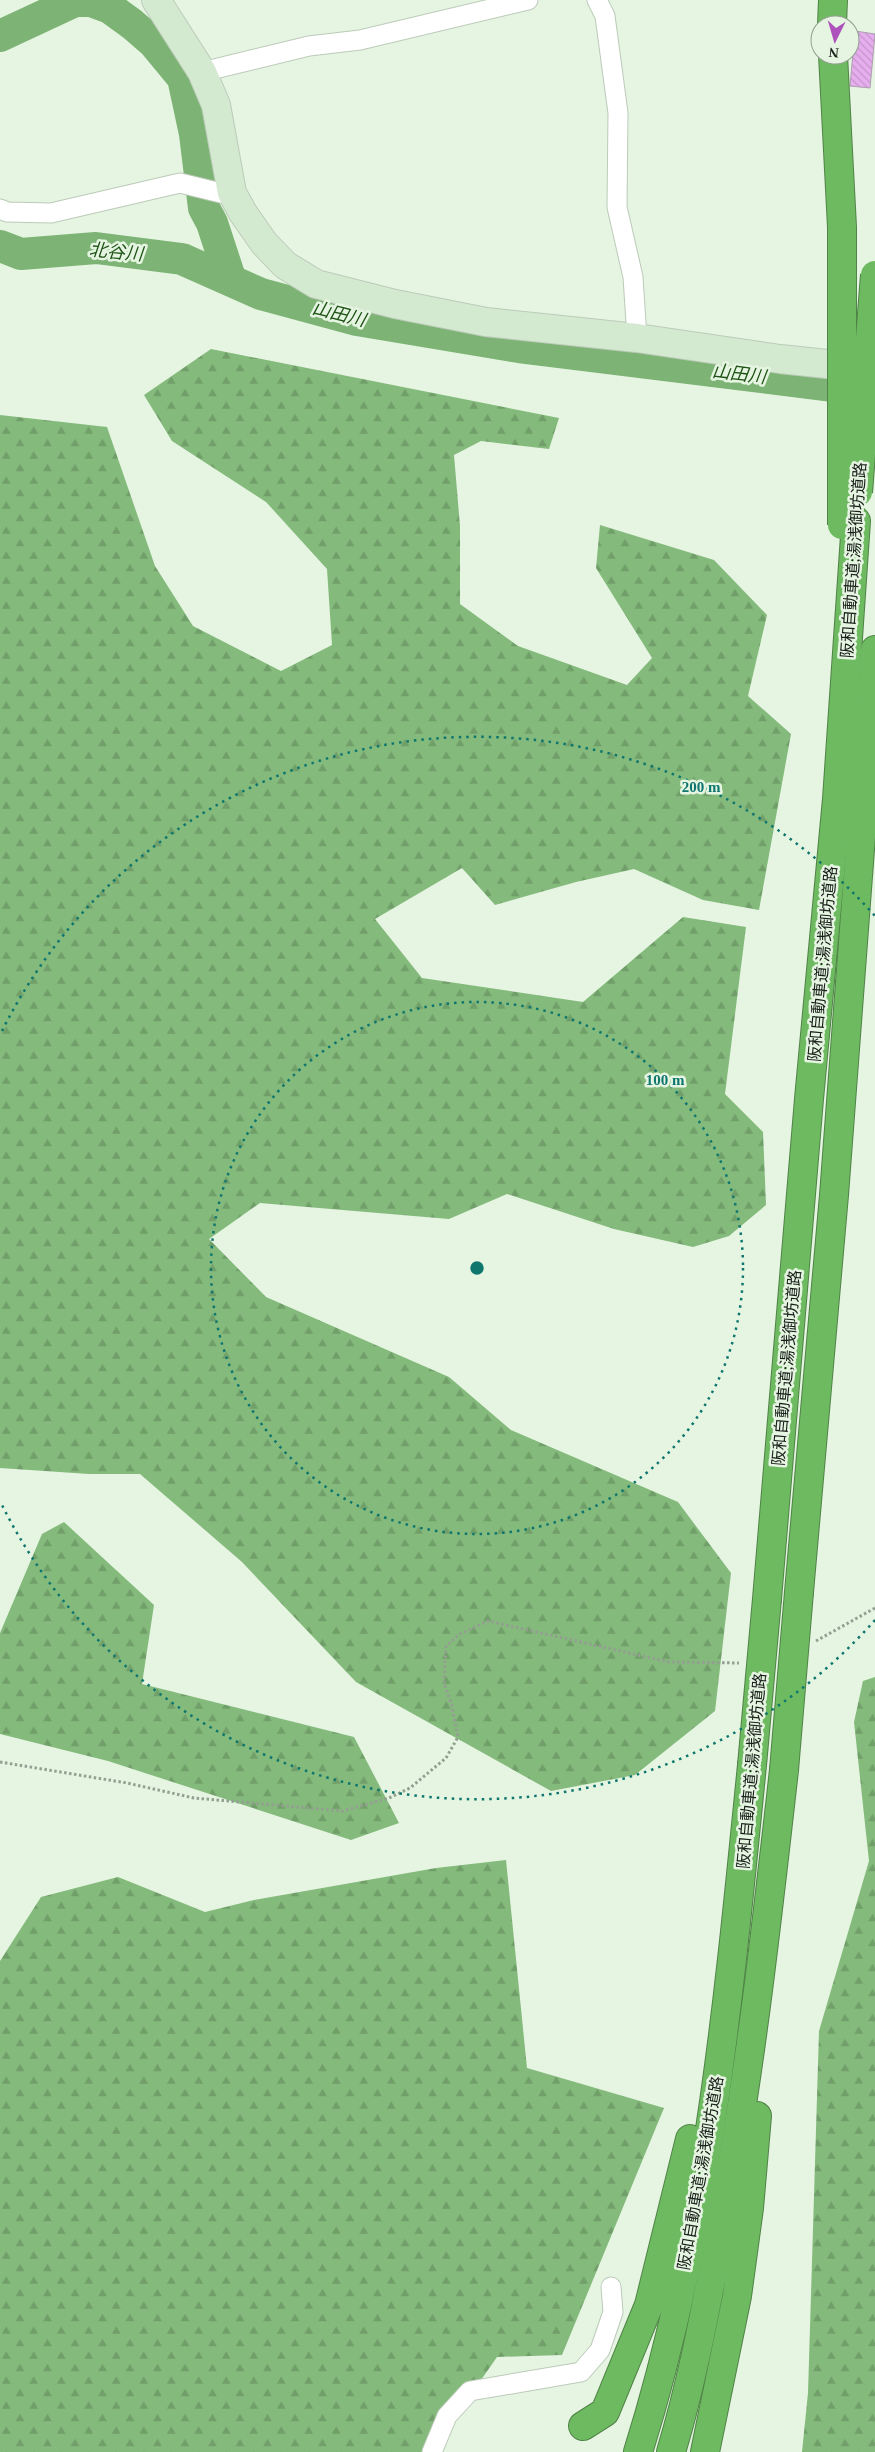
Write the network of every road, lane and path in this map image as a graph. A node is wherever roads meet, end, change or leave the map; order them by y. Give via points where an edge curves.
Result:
1 (156, 0) edge
2 (528, 0) edge
3 (597, 0) edge
4 (833, 0) edge
5 (832, 15) edge
6 (834, 65) edge
7 (202, 72) junction
8 (227, 193) junction
9 (0, 209) edge
10 (875, 275) edge
11 (637, 338) junction
12 (875, 370) edge
13 (849, 523) junction
14 (875, 650) edge
15 (875, 720) edge
16 (864, 806) junction
17 (875, 1608) edge
18 (814, 1642) dead end
19 (746, 1660) dead end
20 (0, 1762) edge
21 (740, 1884) junction
22 (767, 1924) junction
23 (611, 2287) dead end
24 (583, 2426) dead end
25 (432, 2452) edge
26 (638, 2452) edge
27 (671, 2452) edge
28 (705, 2452) edge

1 - 7 street
2 - 7 street via 360,40 309,46
3 - 11 street via 605,16 618,113 617,207 633,277
4 - 5 highway
6 - 13 highway, bridge via 842,227
7 - 8 street via 216,105
8 - 9 street via 180,183 51,212 7,212
8 - 11 street via 264,243 285,265 316,284 486,322
10 - 13 highway, 阪和自動車道;湯浅御坊道路, bridge
11 - 12 street
13 - 21 highway, 阪和自動車道;湯浅御坊道路, bridge via 837,799
14 - 16 highway, 阪和自動車道;湯浅御坊道路
15 - 16 highway
16 - 22 highway, 阪和自動車道;湯浅御坊道路, bridge via 834,1195 784,1770
17 - 18 path
19 - 20 path via 737,1664 670,1662 488,1622 460,1634 446,1646 444,1683 458,1737 446,1758 410,1788 389,1798 343,1811 194,1798 127,1783
21 - 24 highway via 678,2193 649,2305 605,2412
21 - 26 highway, 阪和自動車道;湯浅御坊道路 via 708,2138 670,2333
22 - 27 highway, 阪和自動車道;湯浅御坊道路 via 731,2178 695,2359
22 - 28 highway via 750,2208 737,2296
23 - 25 street via 613,2312 600,2350 582,2372 470,2391 447,2416

